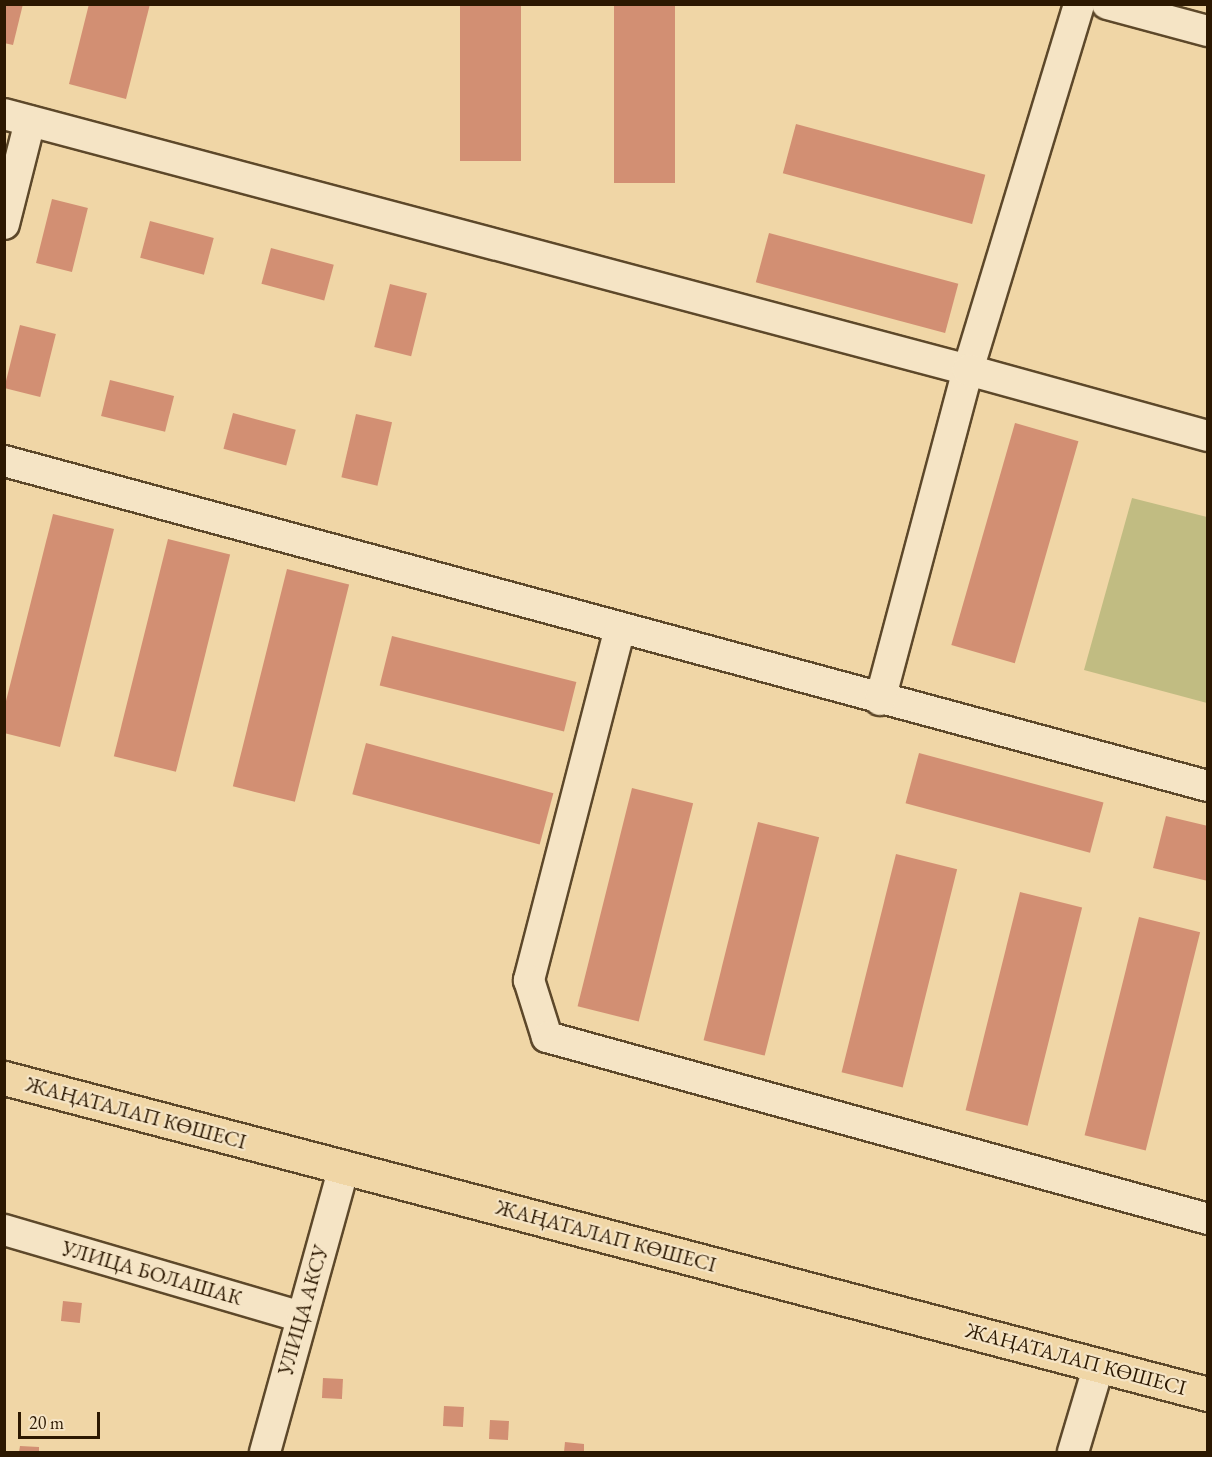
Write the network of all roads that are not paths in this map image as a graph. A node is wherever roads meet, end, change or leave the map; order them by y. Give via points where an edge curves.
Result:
1 (1079, 4) edge
2 (1107, 4) edge
3 (1208, 31) edge
4 (17, 118) edge
5 (4, 224) edge
6 (968, 370) junction
7 (1208, 436) edge
8 (4, 461) edge
9 (620, 628) junction
10 (880, 700) junction
11 (1208, 786) edge
12 (4, 1078) edge
13 (344, 1168) junction
14 (1208, 1219) edge
15 (4, 1230) edge
16 (300, 1316) junction
17 (1099, 1365) junction
18 (1208, 1394) edge
19 (265, 1452) edge
20 (1073, 1452) edge

1 - 6 street
2 - 3 street
4 - 5 street
4 - 6 street
6 - 7 street
6 - 10 street
8 - 9 street
9 - 10 street
9 - 14 street via 529,980 548,1037
10 - 11 street
12 - 13 main road, ЖАҢАТАЛАП КӨШЕСІ
13 - 16 street, УЛИЦА АКСУ
13 - 17 main road, ЖАҢАТАЛАП КӨШЕСІ
15 - 16 street, УЛИЦА БОЛАШАК
16 - 19 street, УЛИЦА АКСУ
17 - 18 main road, ЖАҢАТАЛАП КӨШЕСІ
17 - 20 street

